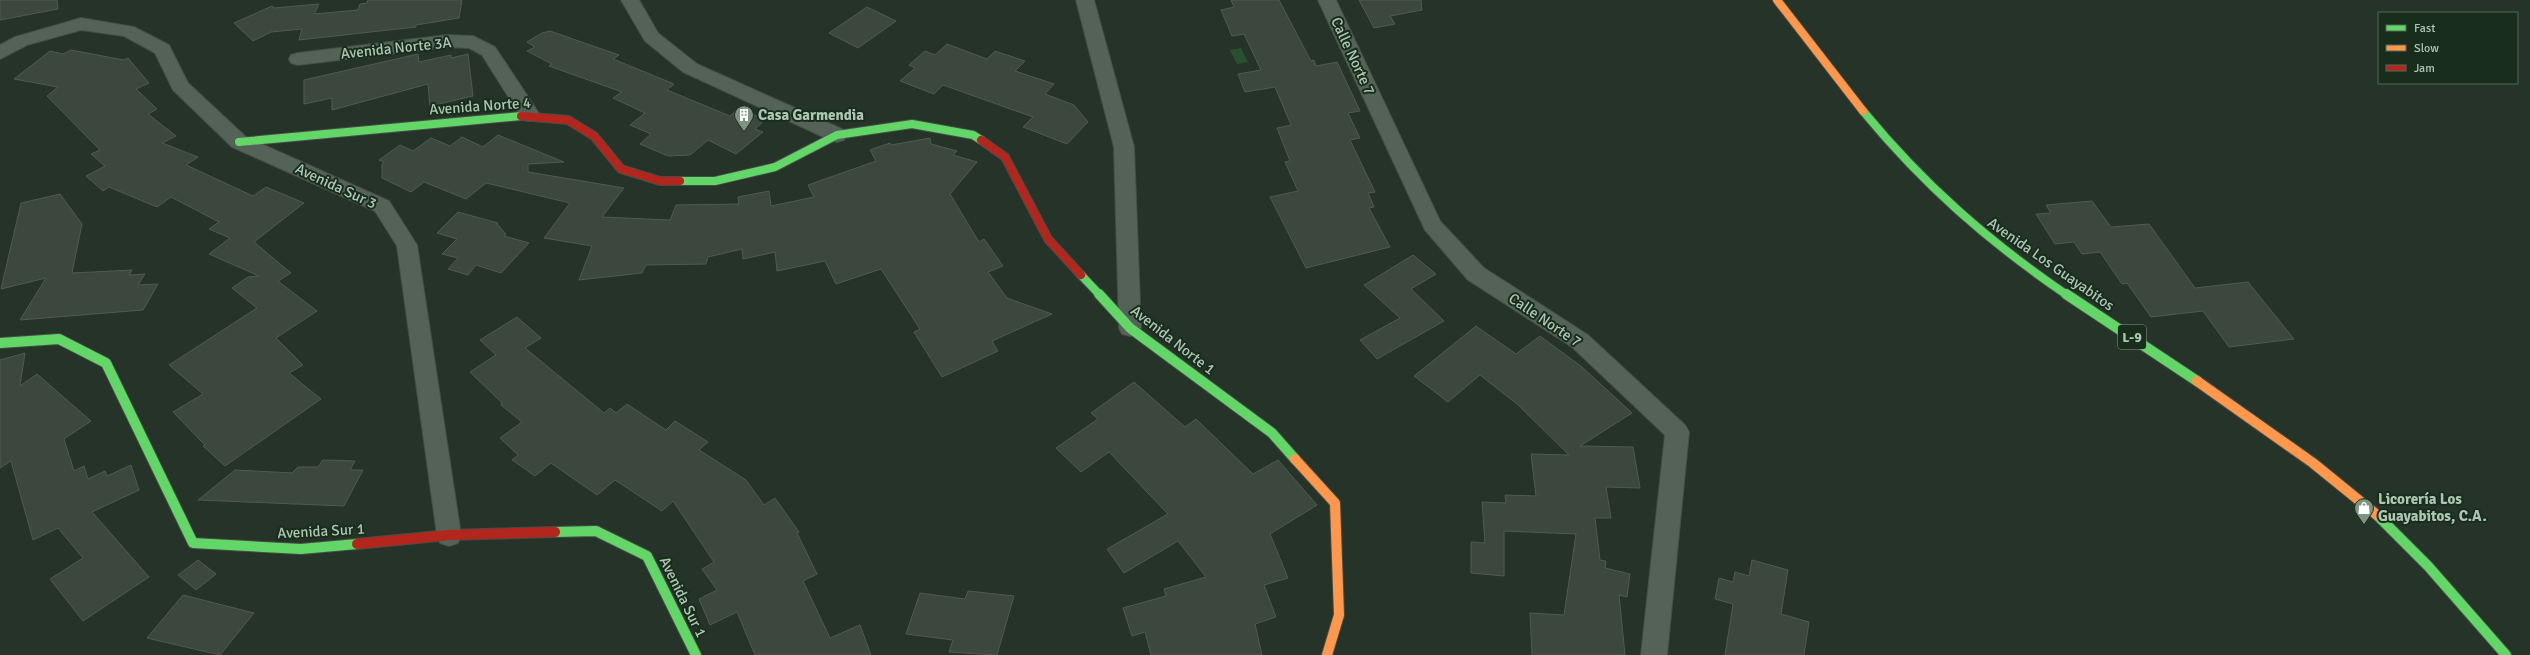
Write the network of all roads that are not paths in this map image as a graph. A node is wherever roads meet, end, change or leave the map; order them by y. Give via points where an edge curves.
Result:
1 (630, 0) edge
2 (1085, 0) edge
3 (1327, 0) edge
4 (1777, 0) edge
5 (0, 53) edge
6 (298, 59) dead end
7 (530, 115) junction
8 (837, 135) junction
9 (239, 142) junction
10 (1130, 328) junction
11 (0, 343) edge
12 (449, 535) junction
13 (696, 655) edge
14 (1327, 655) edge
15 (1654, 655) edge
16 (2506, 655) edge

1 - 8 street via 651,37 690,68
2 - 10 street via 1124,147
3 - 15 street, Calle Norte 7 via 1432,225 1476,274 1580,341 1677,432
4 - 16 street, Avenida Los Guayabitos / L-9 via 1898,152 1942,199 1982,233 2024,263 2343,485 2410,548
5 - 9 street, Avenida Sur 3 via 21,41 81,24 128,31 163,49 180,86
6 - 7 street, Avenida Norte 3A via 447,40 473,42 489,51
7 - 8 street, Avenida Norte 4 via 568,120 594,136 621,169 660,181 715,181 775,167
7 - 9 street, Avenida Norte 4
8 - 10 street, Avenida Norte 1 via 912,124 973,135 1005,157 1048,239
9 - 12 street, Avenida Sur 3 via 382,206 407,245
10 - 14 street, Avenida Norte 1 via 1272,434 1335,503 1339,615
11 - 12 street, Avenida Sur 1 via 59,339 106,363 193,543 301,549
12 - 13 street, Avenida Sur 1 via 596,531 603,534 647,556

